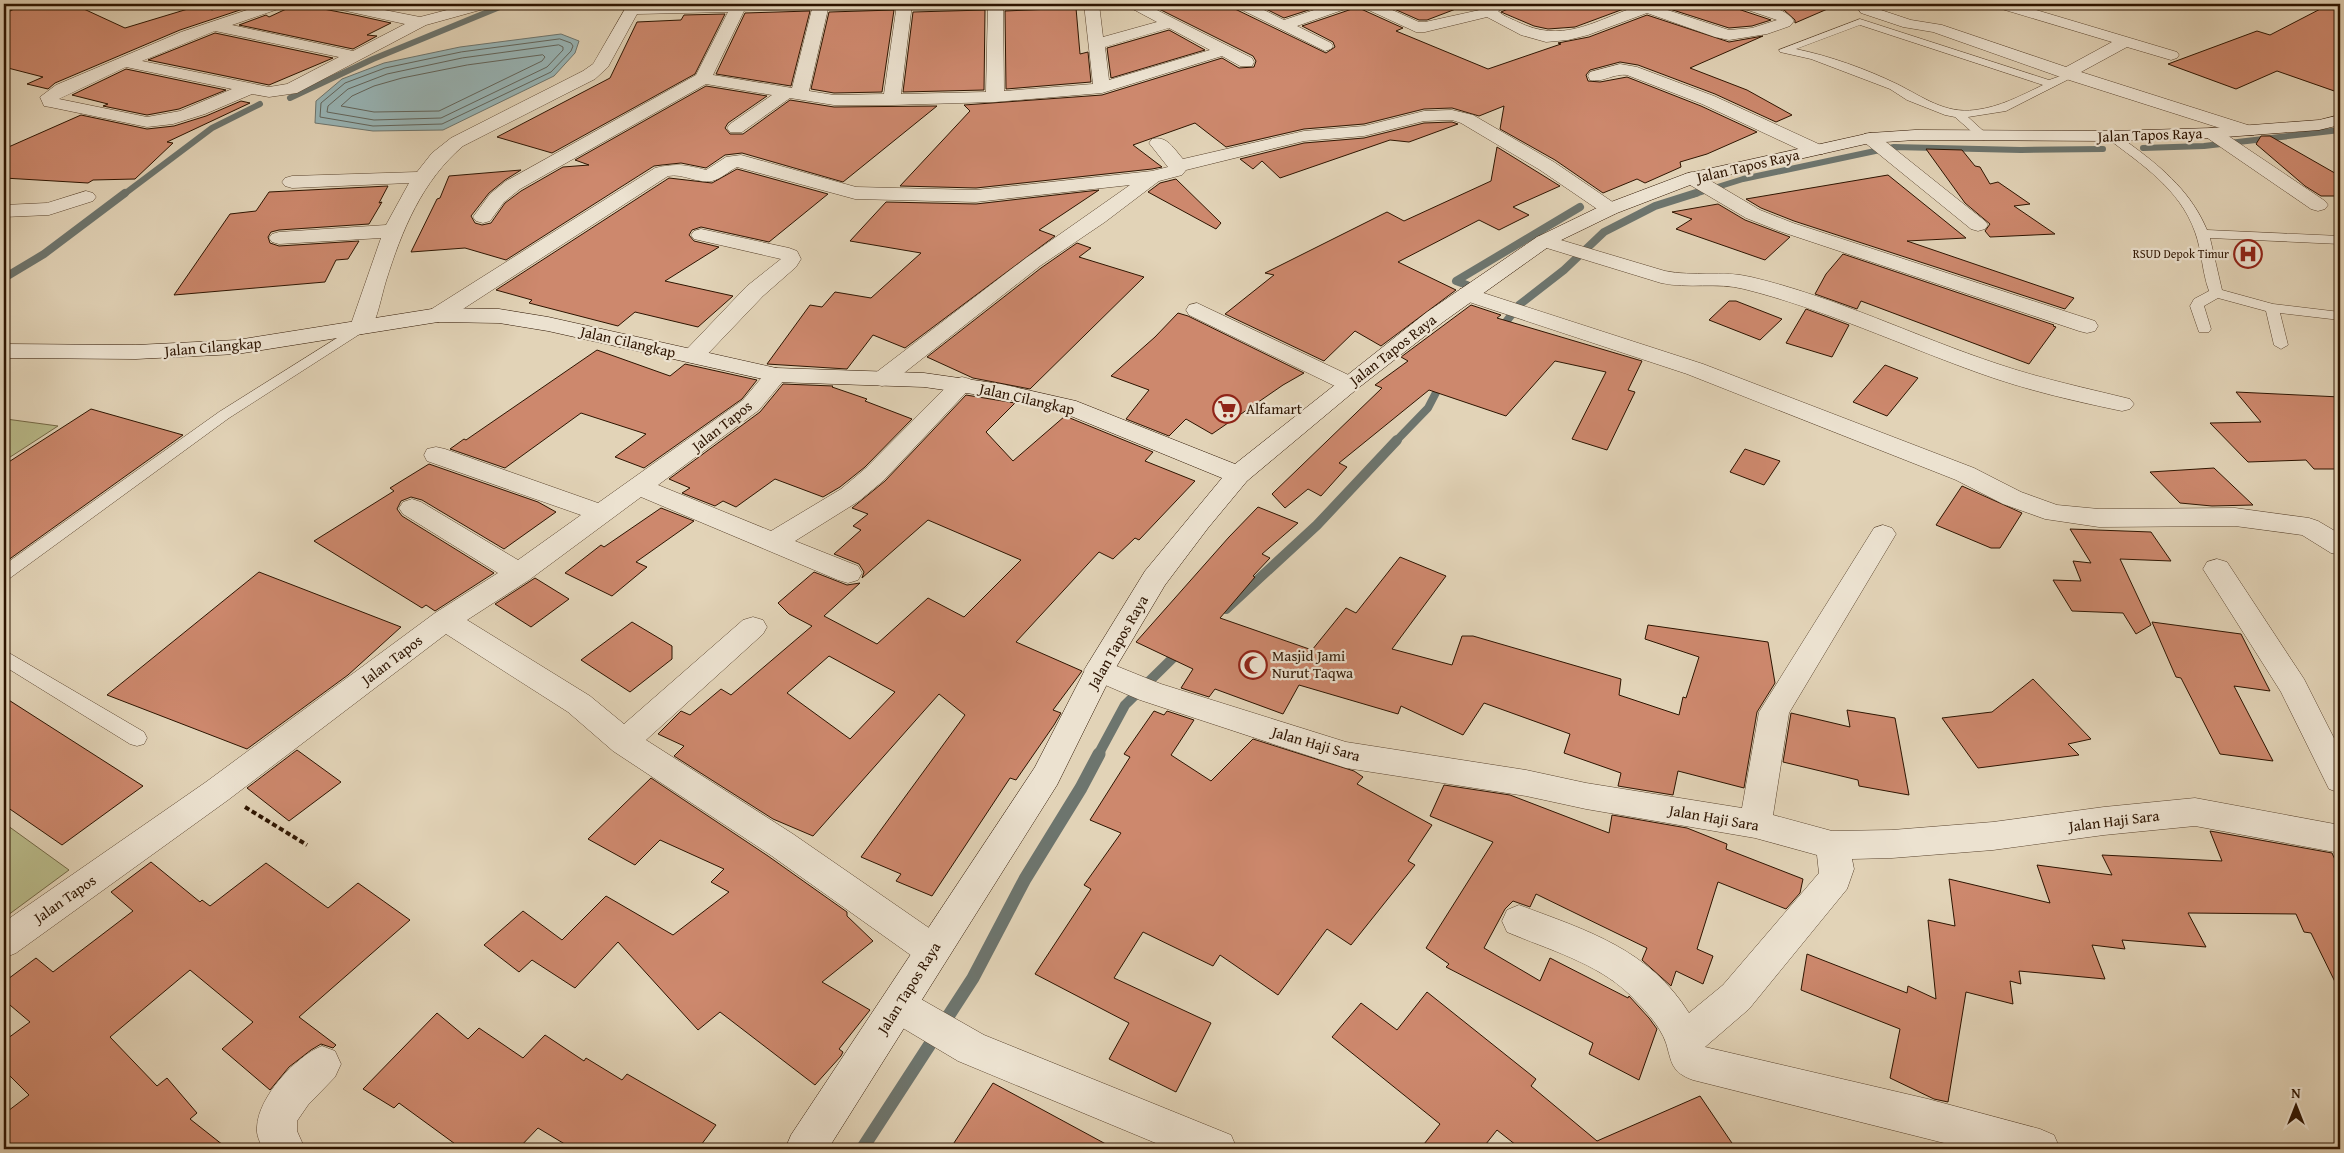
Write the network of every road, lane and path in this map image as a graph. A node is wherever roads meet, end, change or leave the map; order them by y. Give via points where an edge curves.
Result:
1 (279, 4) edge
2 (333, 4) edge
3 (423, 4) edge
4 (486, 4) edge
5 (821, 4) edge
6 (833, 4) edge
7 (904, 4) edge
8 (995, 4) edge
9 (1091, 4) edge
10 (1134, 4) edge
11 (1241, 4) edge
12 (1346, 4) edge
13 (1367, 4) edge
14 (1744, 4) edge
15 (1862, 4) edge
16 (2000, 4) edge
17 (2042, 4) edge
18 (740, 5) edge
19 (1641, 6) edge
20 (633, 7) edge
21 (1496, 8) edge
22 (2025, 11) junction
23 (436, 17) junction
24 (420, 22) junction
25 (1170, 23) junction
26 (1284, 25) junction
27 (213, 26) junction
28 (2126, 41) junction
29 (1097, 44) junction
30 (1326, 46) dead end
31 (1222, 51) junction
32 (2171, 55) dead end
33 (355, 56) junction
34 (125, 62) junction
35 (1246, 62) dead end
36 (2070, 74) junction
37 (1596, 76) dead end
38 (703, 78) junction
39 (1102, 88) junction
40 (248, 89) junction
41 (793, 94) junction
42 (995, 97) junction
43 (892, 100) junction
44 (1956, 112) junction
45 (2340, 120) edge
46 (736, 128) dead end
47 (2248, 131) junction
48 (2111, 136) junction
49 (1984, 137) junction
50 (2224, 141) junction
51 (1158, 143) dead end
52 (1879, 145) junction
53 (1816, 150) junction
54 (1179, 166) junction
55 (423, 177) junction
56 (1153, 177) junction
57 (1696, 180) junction
58 (292, 182) dead end
59 (86, 197) dead end
60 (2318, 205) dead end
61 (1610, 209) junction
62 (4, 211) edge
63 (483, 217) dead end
64 (1978, 225) dead end
65 (394, 231) junction
66 (2202, 234) junction
67 (700, 235) dead end
68 (279, 238) dead end
69 (2340, 240) edge
70 (1544, 241) junction
71 (2216, 293) junction
72 (1468, 294) junction
73 (2272, 308) junction
74 (1197, 310) dead end
75 (438, 315) junction
76 (2340, 316) edge
77 (2087, 326) dead end
78 (361, 327) junction
79 (2204, 329) dead end
80 (2282, 345) dead end
81 (4, 351) edge
82 (693, 356) junction
83 (776, 375) junction
84 (882, 379) junction
85 (962, 384) junction
86 (1349, 384) junction
87 (2122, 404) dead end
88 (436, 455) dead end
89 (1238, 475) junction
90 (640, 487) junction
91 (412, 508) dead end
92 (601, 514) junction
93 (1883, 534) dead end
94 (774, 541) junction
95 (2340, 546) edge
96 (2217, 569) dead end
97 (519, 572) junction
98 (848, 573) dead end
99 (4, 574) edge
100 (445, 620) junction
101 (753, 627) dead end
102 (4, 657) edge
103 (1110, 675) junction
104 (137, 738) dead end
105 (624, 742) junction
106 (2340, 780) edge
107 (217, 791) junction
108 (1755, 824) junction
109 (2340, 839) edge
110 (307, 845) dead end
111 (1832, 845) junction
112 (1519, 921) dead end
113 (4, 942) edge
114 (932, 950) junction
115 (899, 1006) junction
116 (1685, 1040) junction
117 (322, 1064) dead end
118 (285, 1149) edge
119 (805, 1149) edge
120 (1217, 1149) edge
121 (2040, 1149) edge

1 - 27 street
2 - 24 street
3 - 23 street
4 - 23 street
5 - 6 street
5 - 18 street
5 - 41 street
7 - 43 street
8 - 42 street
9 - 29 street
10 - 25 street
11 - 26 street
12 - 26 street
13 - 21 street via 1416,27
14 - 19 street via 1786,20 1743,36 1733,36
15 - 36 street via 1866,10 1909,24 1936,28
16 - 22 street
17 - 22 street
18 - 20 street
18 - 38 street
19 - 21 street via 1570,34 1552,37 1536,35 1495,17
20 - 55 street via 600,67 457,142 443,151
22 - 28 street
23 - 24 street
24 - 33 street
25 - 29 street
25 - 31 street
26 - 30 street
27 - 33 street
27 - 34 street
28 - 32 street
28 - 36 street
29 - 39 street
31 - 35 street
31 - 39 street
33 - 40 street via 291,89 269,92
34 - 40 street
34 - 40 street via 62,89 49,97 50,102 160,122
36 - 44 lane via 2002,109 1973,114
36 - 44 lane via 2050,84 1860,22 1784,50 1814,56 1894,87 1911,98 1949,113
36 - 47 street
37 - 53 street via 1620,69 1632,70 1708,100
38 - 41 street
38 - 63 street via 513,185 497,198
39 - 42 street
41 - 43 street via 834,100
41 - 46 street
42 - 43 street
44 - 49 lane
45 - 47 street, Jalan Tapos Raya
47 - 50 street, Jalan Tapos Raya
48 - 49 street, Jalan Tapos Raya
48 - 50 street, Jalan Tapos Raya
48 - 66 lane via 2160,172 2190,206
49 - 52 street, Jalan Tapos Raya via 1915,135
50 - 60 street
51 - 54 street
52 - 53 street, Jalan Tapos Raya
52 - 64 street
53 - 57 street, Jalan Tapos Raya
54 - 56 street via 1175,171
54 - 61 street via 1304,136 1364,131 1424,116 1452,115 1467,119 1515,147
55 - 58 street
55 - 65 street
56 - 75 street via 976,196 941,196 855,193 741,161 733,161 709,176 670,170 662,172
56 - 84 street via 1034,262
57 - 61 street, Jalan Tapos Raya
57 - 77 street via 1753,214 1786,227
59 - 62 street via 49,209
61 - 70 street, Jalan Tapos Raya
65 - 68 street
65 - 78 street
66 - 69 lane
66 - 71 lane via 2209,276
67 - 82 street via 782,252 790,255 791,259 755,291
70 - 72 street, Jalan Tapos Raya
70 - 87 street via 1677,280 1730,279 1752,284 1835,311 1989,369
71 - 73 lane
71 - 79 lane via 2197,306
72 - 86 street, Jalan Tapos Raya
72 - 95 street via 1695,369 1965,474 2012,498 2054,513 2099,518 2235,517 2309,527
73 - 76 lane
73 - 80 lane
74 - 86 street
75 - 78 street, Jalan Cilangkap
75 - 82 street, Jalan Cilangkap via 499,316 538,322
78 - 81 street, Jalan Cilangkap via 237,348 136,352
78 - 99 lane via 224,415
82 - 83 street, Jalan Cilangkap
83 - 84 street, Jalan Cilangkap
83 - 90 street, Jalan Tapos via 751,405
84 - 85 street, Jalan Cilangkap
85 - 89 street, Jalan Cilangkap via 1068,406
85 - 94 street via 875,474 850,495
86 - 89 street, Jalan Tapos Raya
88 - 92 street
89 - 103 street, Jalan Tapos Raya via 1155,578
90 - 92 street, Jalan Tapos
90 - 94 street
91 - 97 street
92 - 97 street, Jalan Tapos
93 - 108 street via 1774,712
94 - 98 street
96 - 106 street via 2293,687
97 - 100 street, Jalan Tapos
100 - 105 street via 579,704
100 - 107 street, Jalan Tapos
101 - 105 street
102 - 104 lane
103 - 108 street, Jalan Haji Sara via 1151,692 1346,755
103 - 114 street, Jalan Tapos Raya
105 - 114 street via 781,844
107 - 110 path
107 - 113 street, Jalan Tapos
108 - 111 street, Jalan Haji Sara
109 - 111 street, Jalan Haji Sara via 2195,812 1993,836
111 - 116 street via 1837,869 1835,879 1736,997
112 - 116 street via 1606,959 1633,975 1664,1005
114 - 115 street, Jalan Tapos Raya
115 - 119 street, Jalan Tapos Raya
115 - 120 street via 971,1048
116 - 121 street via 1686,1051 1693,1062
117 - 118 street via 282,1107 276,1125 279,1143

